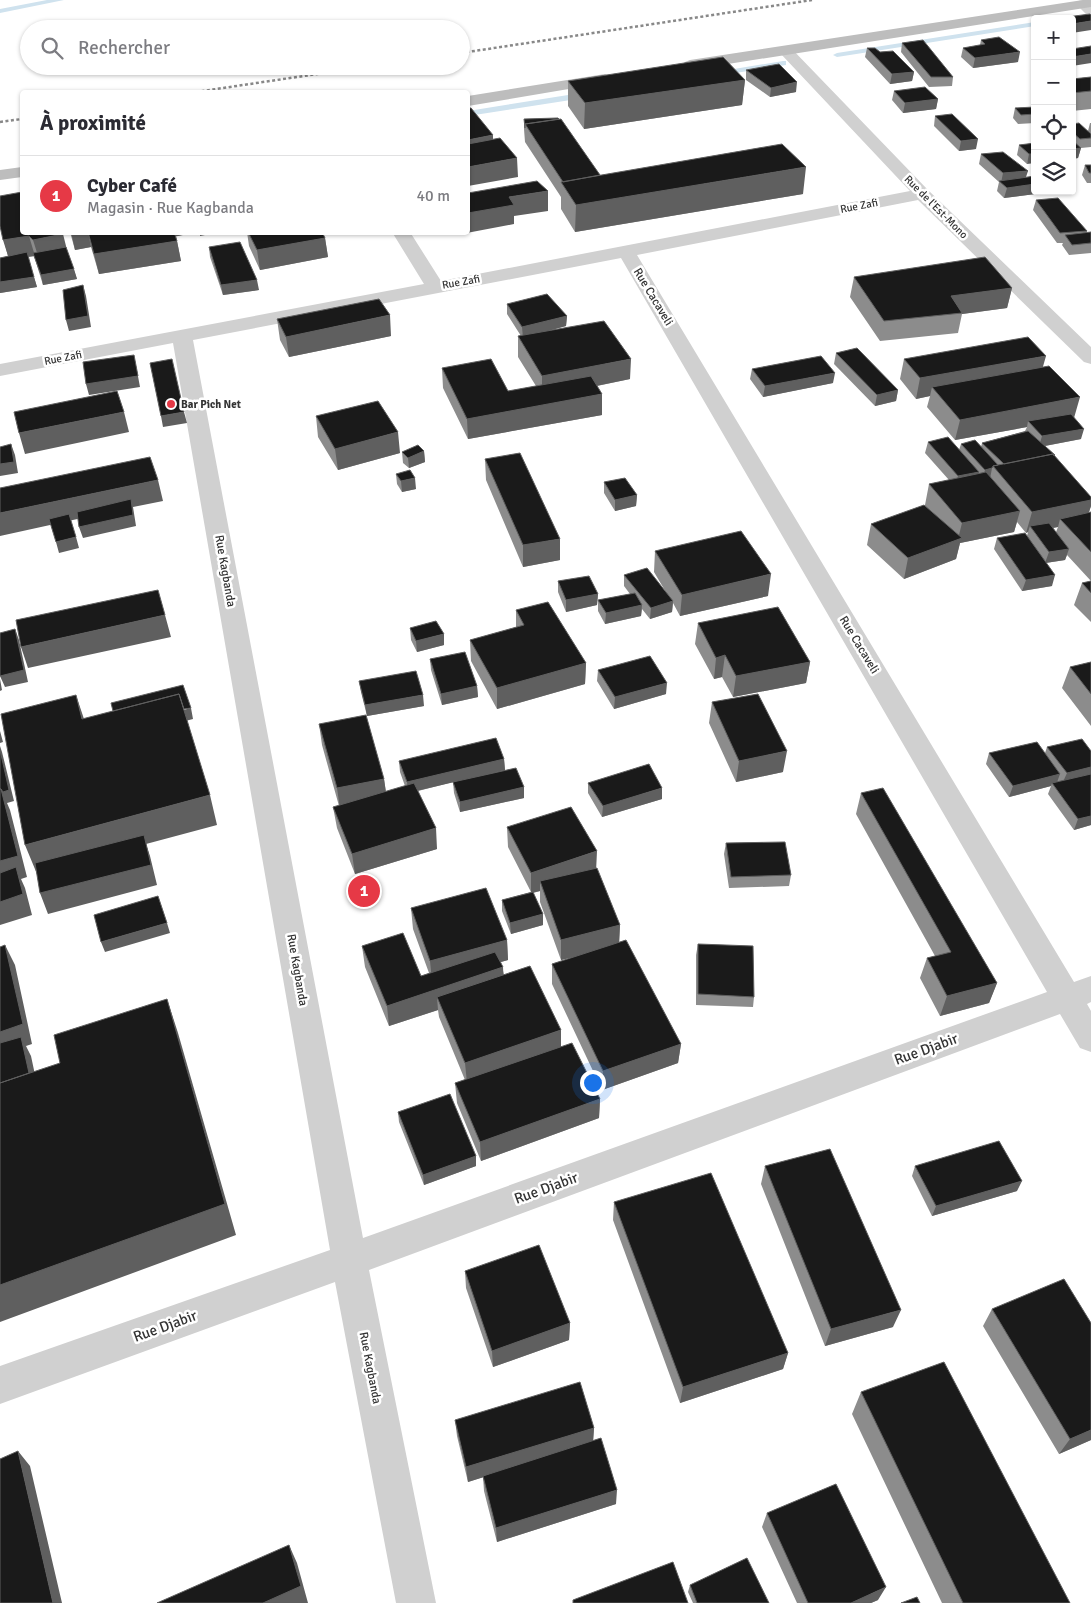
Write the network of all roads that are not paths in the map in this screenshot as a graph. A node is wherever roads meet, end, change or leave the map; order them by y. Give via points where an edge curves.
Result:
1 (1088, 6) edge
2 (785, 50) junction
3 (673, 68) edge
4 (617, 77) edge
5 (470, 101) edge
6 (20, 172) edge
7 (0, 175) edge
8 (922, 194) junction
9 (403, 235) edge
10 (626, 252) junction
11 (435, 286) junction
12 (182, 336) junction
13 (1091, 358) edge
14 (0, 370) edge
15 (1079, 993) edge
16 (1091, 1039) edge
17 (349, 1260) junction
18 (0, 1385) edge
19 (416, 1603) edge

1 - 2 street
2 - 3 street
2 - 8 street, Rue de l'Est-Mono
4 - 5 street
6 - 7 street
8 - 10 street, Rue Zafi
8 - 13 street, Rue de l'Est-Mono
9 - 11 street
10 - 11 street, Rue Zafi
10 - 15 street, Rue Cacaveli
11 - 12 street, Rue Zafi
12 - 14 street, Rue Zafi
12 - 17 street, Rue Kagbanda
15 - 16 street, Rue Cacaveli
15 - 17 street, Rue Djabir
17 - 18 street, Rue Djabir
17 - 19 street, Rue Kagbanda

